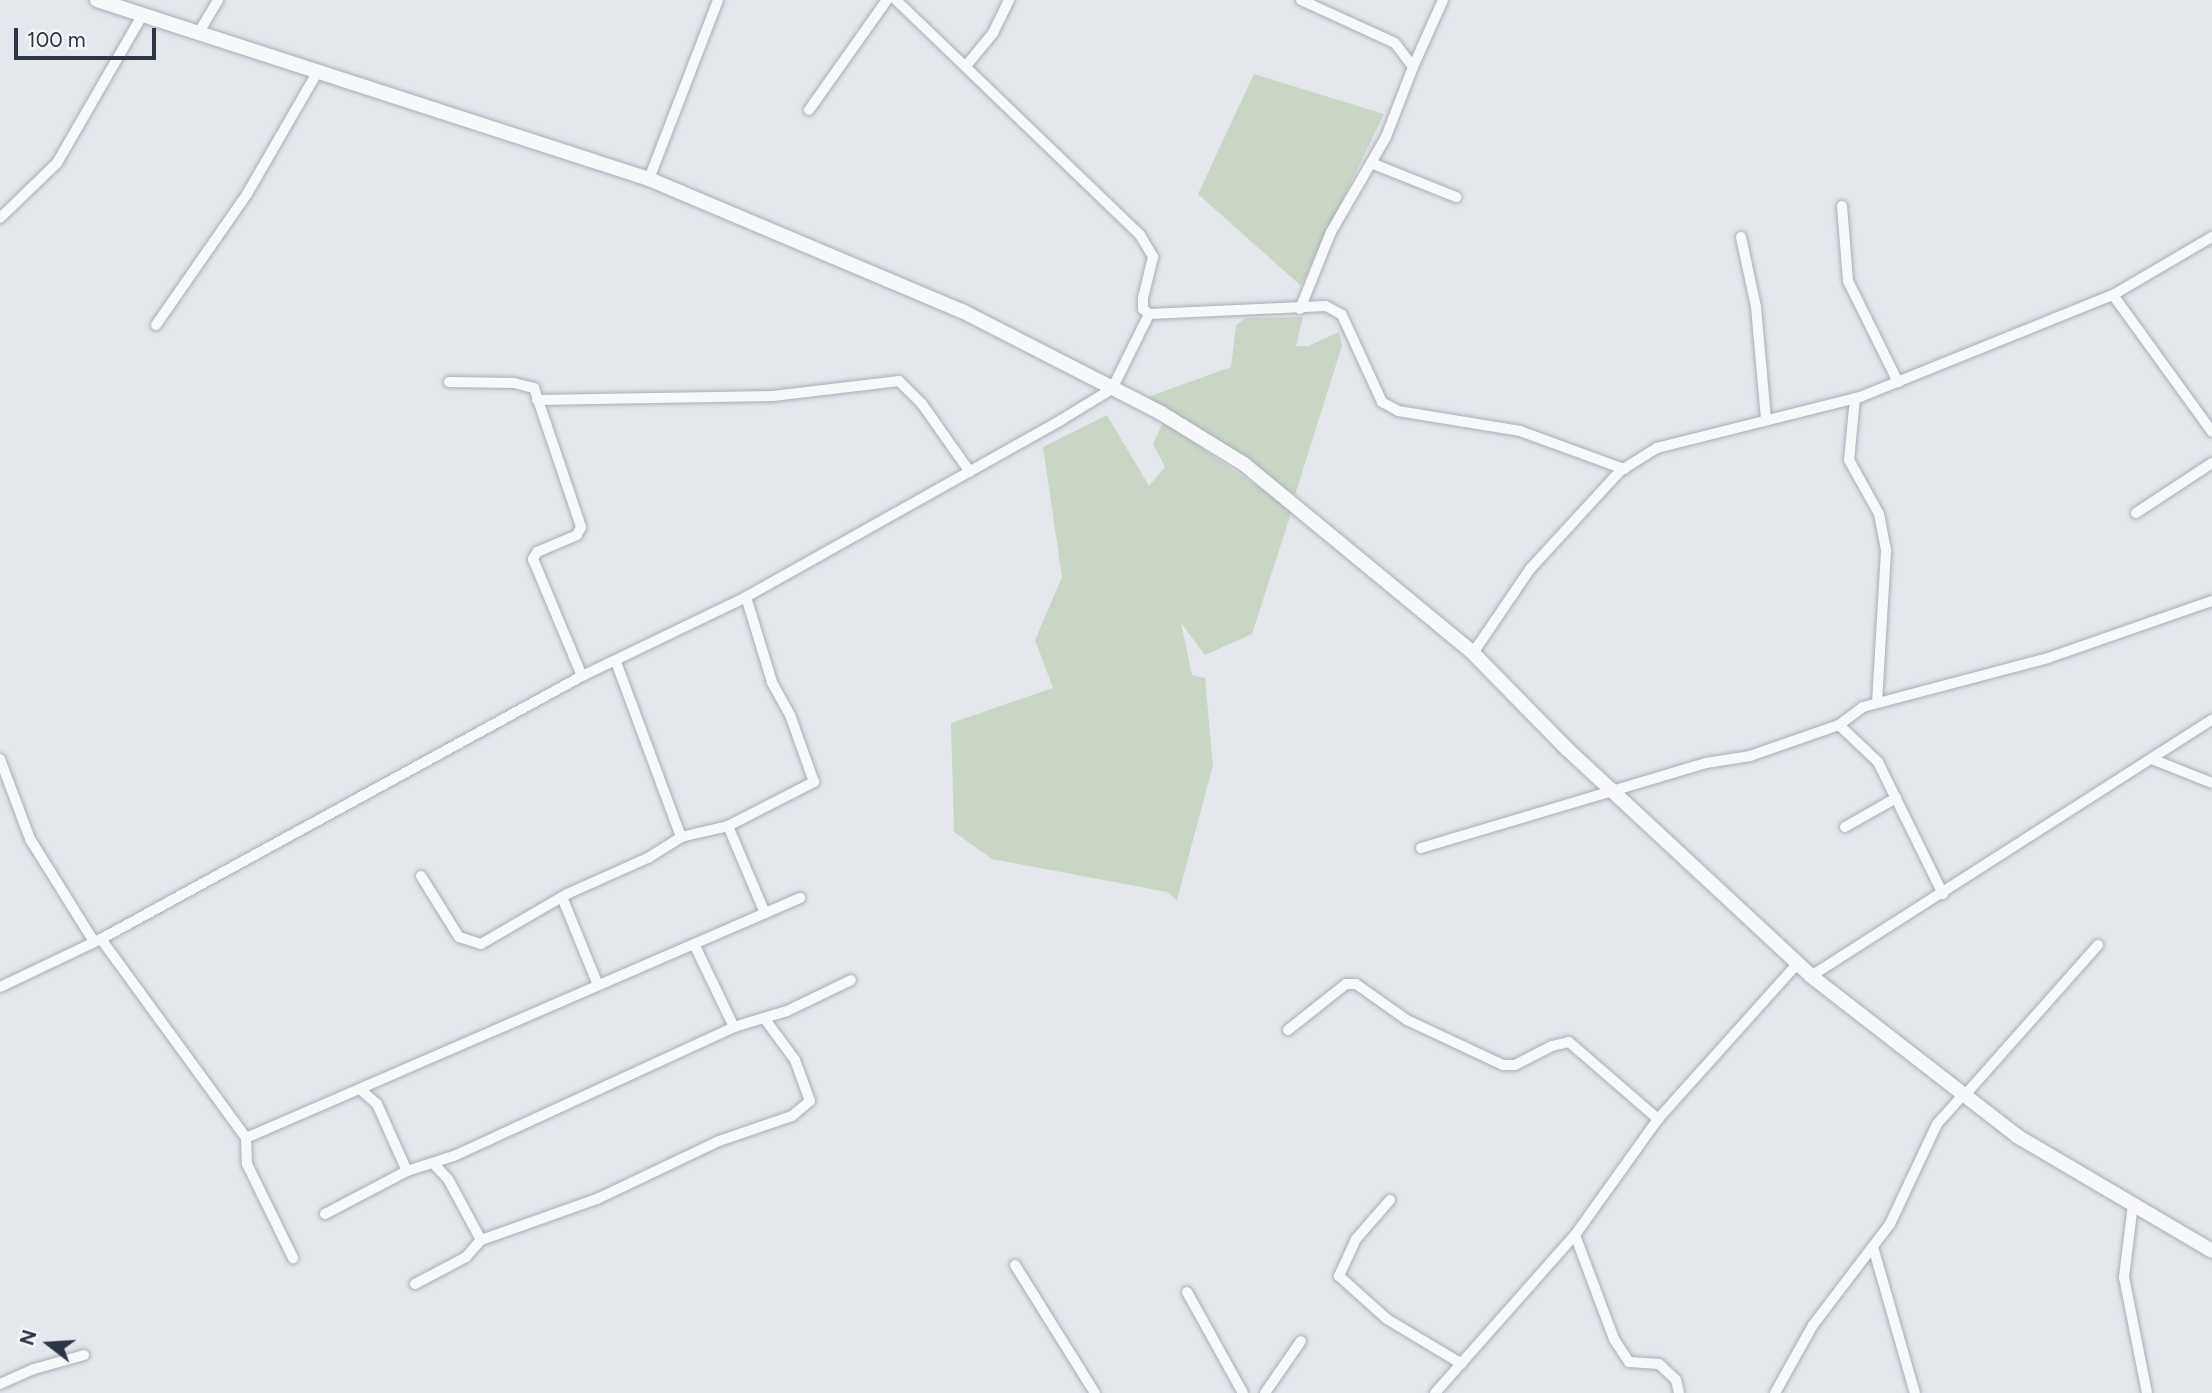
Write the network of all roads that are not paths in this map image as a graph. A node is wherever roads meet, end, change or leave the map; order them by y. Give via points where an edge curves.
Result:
1 (97, 0) edge
2 (218, 0) edge
3 (718, 0) edge
4 (887, 0) edge
5 (896, 0) edge
6 (1009, 0) edge
7 (1301, 0) edge
8 (1443, 0) edge
9 (144, 14) junction
10 (199, 32) junction
11 (966, 66) junction
12 (1413, 66) junction
13 (318, 71) junction
14 (809, 110) dead end
15 (1370, 163) junction
16 (649, 179) junction
17 (1456, 197) dead end
18 (1842, 206) dead end
19 (0, 218) edge
20 (1741, 237) dead end
21 (2212, 237) edge
22 (2113, 295) junction
23 (1300, 309) junction
24 (1149, 314) junction
25 (156, 325) dead end
26 (449, 382) dead end
27 (1898, 382) junction
28 (1112, 389) junction
29 (1855, 398) junction
30 (537, 400) junction
31 (1766, 420) junction
32 (2212, 432) edge
33 (2212, 463) edge
34 (1624, 469) junction
35 (970, 472) junction
36 (2136, 513) dead end
37 (746, 597) junction
38 (2212, 601) edge
39 (1473, 653) junction
40 (616, 662) junction
41 (582, 676) junction
42 (1877, 702) junction
43 (2212, 720) edge
44 (1839, 725) junction
45 (0, 759) edge
46 (2154, 760) junction
47 (2212, 783) edge
48 (1612, 790) junction
49 (1896, 799) junction
50 (728, 826) junction
51 (1845, 827) dead end
52 (681, 837) junction
53 (1421, 848) dead end
54 (421, 876) dead end
55 (1943, 894) junction
56 (562, 897) junction
57 (800, 898) dead end
58 (765, 914) junction
59 (98, 940) junction
60 (2098, 945) dead end
61 (695, 946) junction
62 (1798, 963) junction
63 (1811, 976) junction
64 (852, 981) dead end
65 (598, 985) junction
66 (0, 987) edge
67 (764, 1018) junction
68 (734, 1027) junction
69 (1288, 1030) dead end
70 (361, 1090) junction
71 (1963, 1096) junction
72 (1658, 1119) junction
73 (246, 1138) junction
74 (433, 1163) junction
75 (407, 1171) junction
76 (1390, 1200) dead end
77 (2133, 1204) junction
78 (325, 1214) dead end
79 (1575, 1235) junction
80 (481, 1240) junction
81 (1873, 1247) junction
82 (2212, 1251) edge
83 (293, 1258) dead end
84 (1015, 1265) dead end
85 (415, 1284) dead end
86 (1187, 1292) dead end
87 (1301, 1341) dead end
88 (84, 1355) dead end
89 (1462, 1364) junction
90 (0, 1384) edge
91 (1095, 1393) edge
92 (1243, 1393) edge
93 (1265, 1393) edge
94 (1435, 1393) edge
95 (1679, 1393) edge
96 (1775, 1393) edge
97 (1915, 1393) edge
98 (2147, 1393) edge

1 - 9 street
2 - 10 street
3 - 16 street
4 - 14 street
5 - 11 street
6 - 11 street via 993,33
7 - 12 street via 1395,43
8 - 12 street
9 - 10 street
9 - 19 street via 57,163
10 - 13 street
11 - 24 street via 1140,235 1153,257 1143,298 1143,309
12 - 15 street via 1387,137
13 - 16 street
13 - 25 street via 247,194
15 - 17 street
15 - 23 street via 1331,232
16 - 28 street via 962,311
18 - 27 street via 1848,281
20 - 31 street via 1756,307
21 - 22 street
22 - 27 street
22 - 32 street
23 - 24 street
23 - 34 street via 1326,306 1342,315 1382,402 1398,411 1520,431
24 - 28 street
26 - 30 street via 526,384 534,388
27 - 29 street
28 - 35 street
28 - 39 street via 1161,412 1244,464
29 - 31 street
29 - 42 street via 1849,460 1879,514 1886,551
30 - 35 street via 773,396 899,381 922,404
30 - 41 street via 581,527 577,535 537,552 533,559
31 - 34 street via 1657,448
33 - 36 street
34 - 39 street via 1530,569
35 - 37 street
37 - 40 street
37 - 50 street via 772,682 790,715 814,782
38 - 42 street via 2048,658
39 - 48 street
40 - 41 street
40 - 52 street
41 - 59 street
42 - 44 street
43 - 46 street
44 - 48 street via 1750,756 1706,763
44 - 49 street via 1878,762
45 - 59 street via 30,839
46 - 47 street
46 - 55 street
48 - 53 street
48 - 62 street
49 - 51 street
49 - 55 street
50 - 52 street
50 - 58 street
52 - 56 street via 649,858
54 - 56 street via 468,943 481,944
55 - 63 street
56 - 65 street
57 - 58 street
58 - 61 street
59 - 66 street
59 - 73 street
60 - 71 street
61 - 65 street
61 - 68 street
62 - 63 street
62 - 72 street
63 - 71 street
64 - 67 street
65 - 70 street
67 - 68 street
67 - 80 street via 795,1060 810,1101 792,1116 719,1141 597,1199
68 - 74 street via 550,1115
69 - 72 street via 1346,985 1356,984 1407,1020 1503,1065 1515,1065 1569,1042
70 - 73 street
70 - 75 street via 377,1104
71 - 77 street via 2017,1136
71 - 81 street via 1937,1124 1891,1224
72 - 79 street
73 - 83 street via 247,1164
74 - 75 street
74 - 80 street via 448,1178
75 - 78 street
76 - 89 street via 1356,1239 1339,1276 1387,1319
77 - 82 street
77 - 98 street via 2124,1277
79 - 89 street
79 - 95 street via 1614,1339 1629,1362 1659,1364 1676,1380
80 - 85 street via 466,1257
81 - 96 street via 1813,1325
81 - 97 street
84 - 91 street
86 - 92 street
87 - 93 street
88 - 90 street via 34,1368
89 - 94 street

